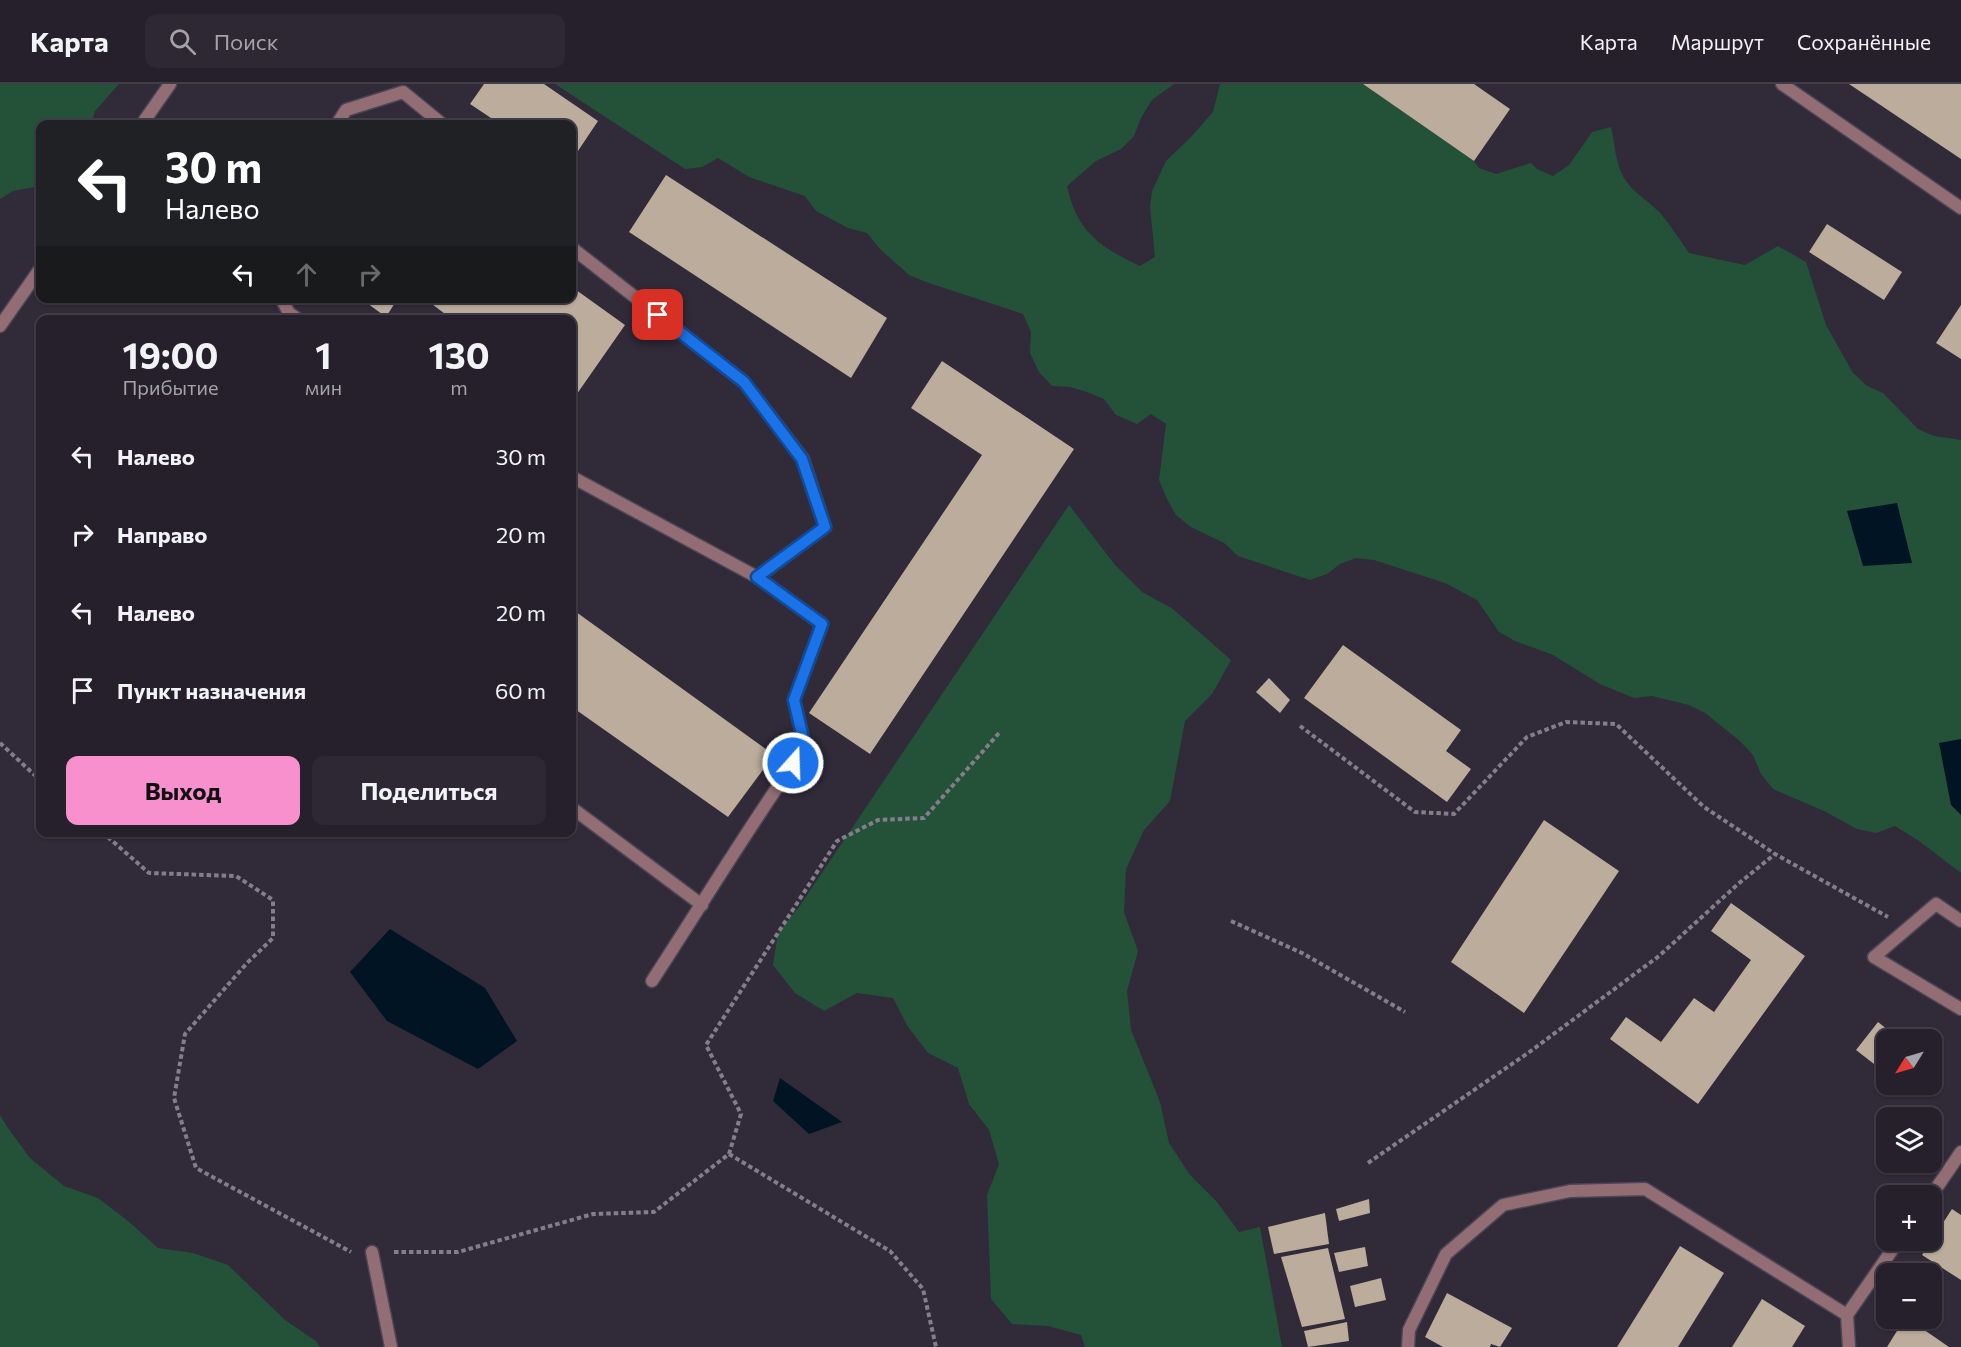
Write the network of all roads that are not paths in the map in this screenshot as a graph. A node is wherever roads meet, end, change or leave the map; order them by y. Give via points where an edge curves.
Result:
1 (170, 84) edge
2 (1782, 84) edge
3 (145, 120) edge
4 (340, 120) edge
5 (437, 120) edge
6 (1961, 208) edge
7 (576, 251) edge
8 (36, 275) edge
9 (0, 326) edge
10 (576, 479) edge
11 (757, 577) junction
12 (576, 811) edge
13 (702, 905) junction
14 (1961, 921) edge
15 (652, 981) dead end
16 (1961, 1009) edge
17 (1961, 1152) edge
18 (1938, 1185) edge
19 (1891, 1251) edge
20 (372, 1252) road end
21 (1847, 1315) junction
22 (391, 1347) edge
23 (1408, 1347) edge
24 (1849, 1347) edge

1 - 3 lane
2 - 6 lane
4 - 5 lane via 346,110 403,92
7 - 11 lane via 744,382 802,459 825,527
8 - 9 lane
10 - 11 lane
11 - 13 lane via 822,624 794,700 805,747 758,813
12 - 13 lane
13 - 15 lane
14 - 16 lane via 1935,904 1874,957
17 - 18 lane
19 - 21 lane
20 - 22 lane
21 - 23 lane via 1646,1189 1570,1191 1503,1205 1446,1254 1409,1330
21 - 24 lane

